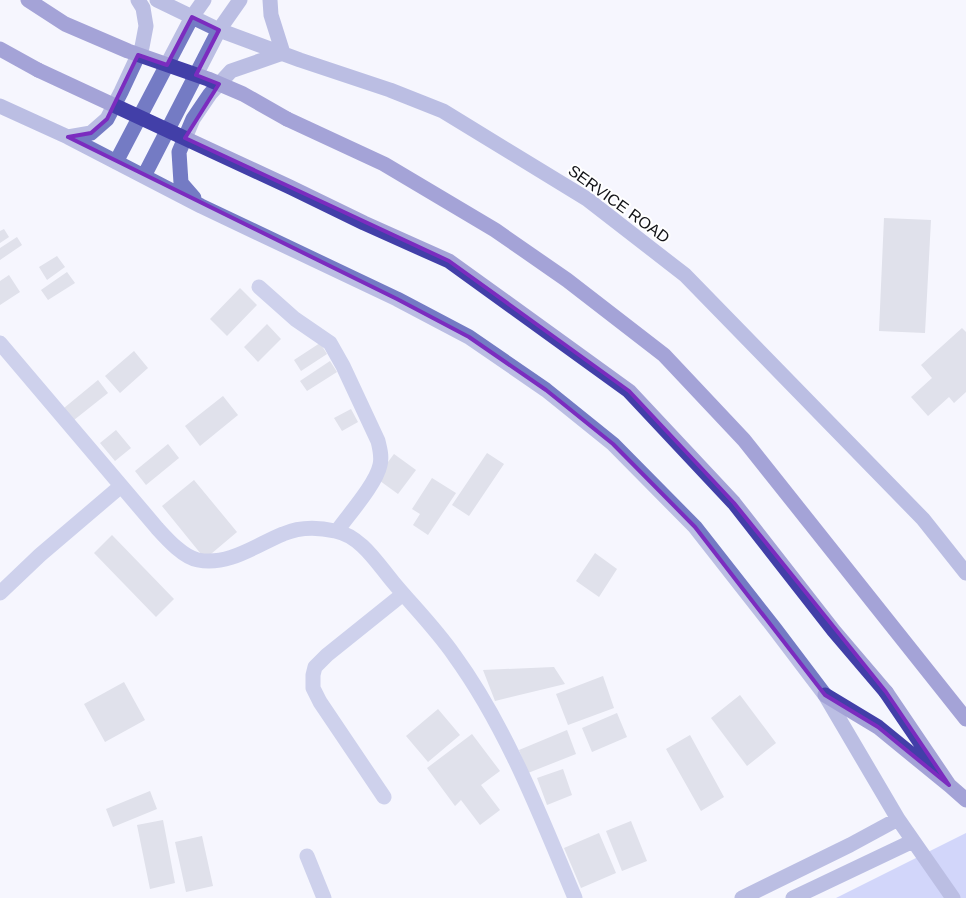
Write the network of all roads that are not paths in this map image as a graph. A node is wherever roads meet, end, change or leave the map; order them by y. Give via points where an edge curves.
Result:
1 (28, 0) edge
2 (138, 0) edge
3 (157, 0) edge
4 (204, 0) edge
5 (240, 0) edge
6 (270, 0) edge
7 (192, 17) junction
8 (219, 30) junction
9 (0, 49) edge
10 (283, 53) junction
11 (0, 106) edge
12 (68, 137) junction
13 (116, 162) junction
14 (144, 176) junction
15 (201, 206) junction
16 (259, 287) dead end
17 (0, 343) edge
18 (121, 486) junction
19 (337, 531) junction
20 (966, 573) edge
21 (0, 593) edge
22 (403, 594) junction
23 (825, 694) junction
24 (966, 718) edge
25 (949, 785) junction
26 (384, 797) dead end
27 (966, 800) edge
28 (898, 819) junction
29 (916, 844) junction
30 (307, 856) dead end
31 (324, 898) edge
32 (575, 898) edge
33 (742, 898) edge
34 (793, 898) edge
35 (953, 898) edge

1 - 24 highway, bridge via 64,24 243,94 287,119 384,164 495,230 664,355 744,440
2 - 12 street via 146,26 142,47 118,99 107,119 91,133
3 - 7 street, SERVICE ROAD
4 - 7 street
5 - 8 street
6 - 10 street
7 - 8 street, SERVICE ROAD
7 - 13 street
8 - 10 street, SERVICE ROAD
8 - 14 street
9 - 25 highway, bridge via 84,93 449,261 629,391 734,503 886,692
10 - 15 street via 231,71 193,119 179,152 180,183
10 - 20 street, SERVICE ROAD via 443,111 587,199 685,275 923,519
11 - 12 street
12 - 13 street
13 - 14 street
14 - 15 street
15 - 23 street via 397,299 469,337 546,390 613,444 695,528
16 - 19 street via 295,319 330,343 378,441 381,454 377,473
17 - 18 street
18 - 19 street via 175,547 196,560 220,561 285,533 310,528
18 - 21 street
19 - 22 street via 360,543
22 - 26 street via 327,655 312,675 313,688 320,702
22 - 32 street via 454,654 483,701 516,762
23 - 25 highway via 878,727
23 - 28 street
25 - 27 highway
28 - 29 street
28 - 33 street
29 - 34 street
29 - 35 street
30 - 31 street

